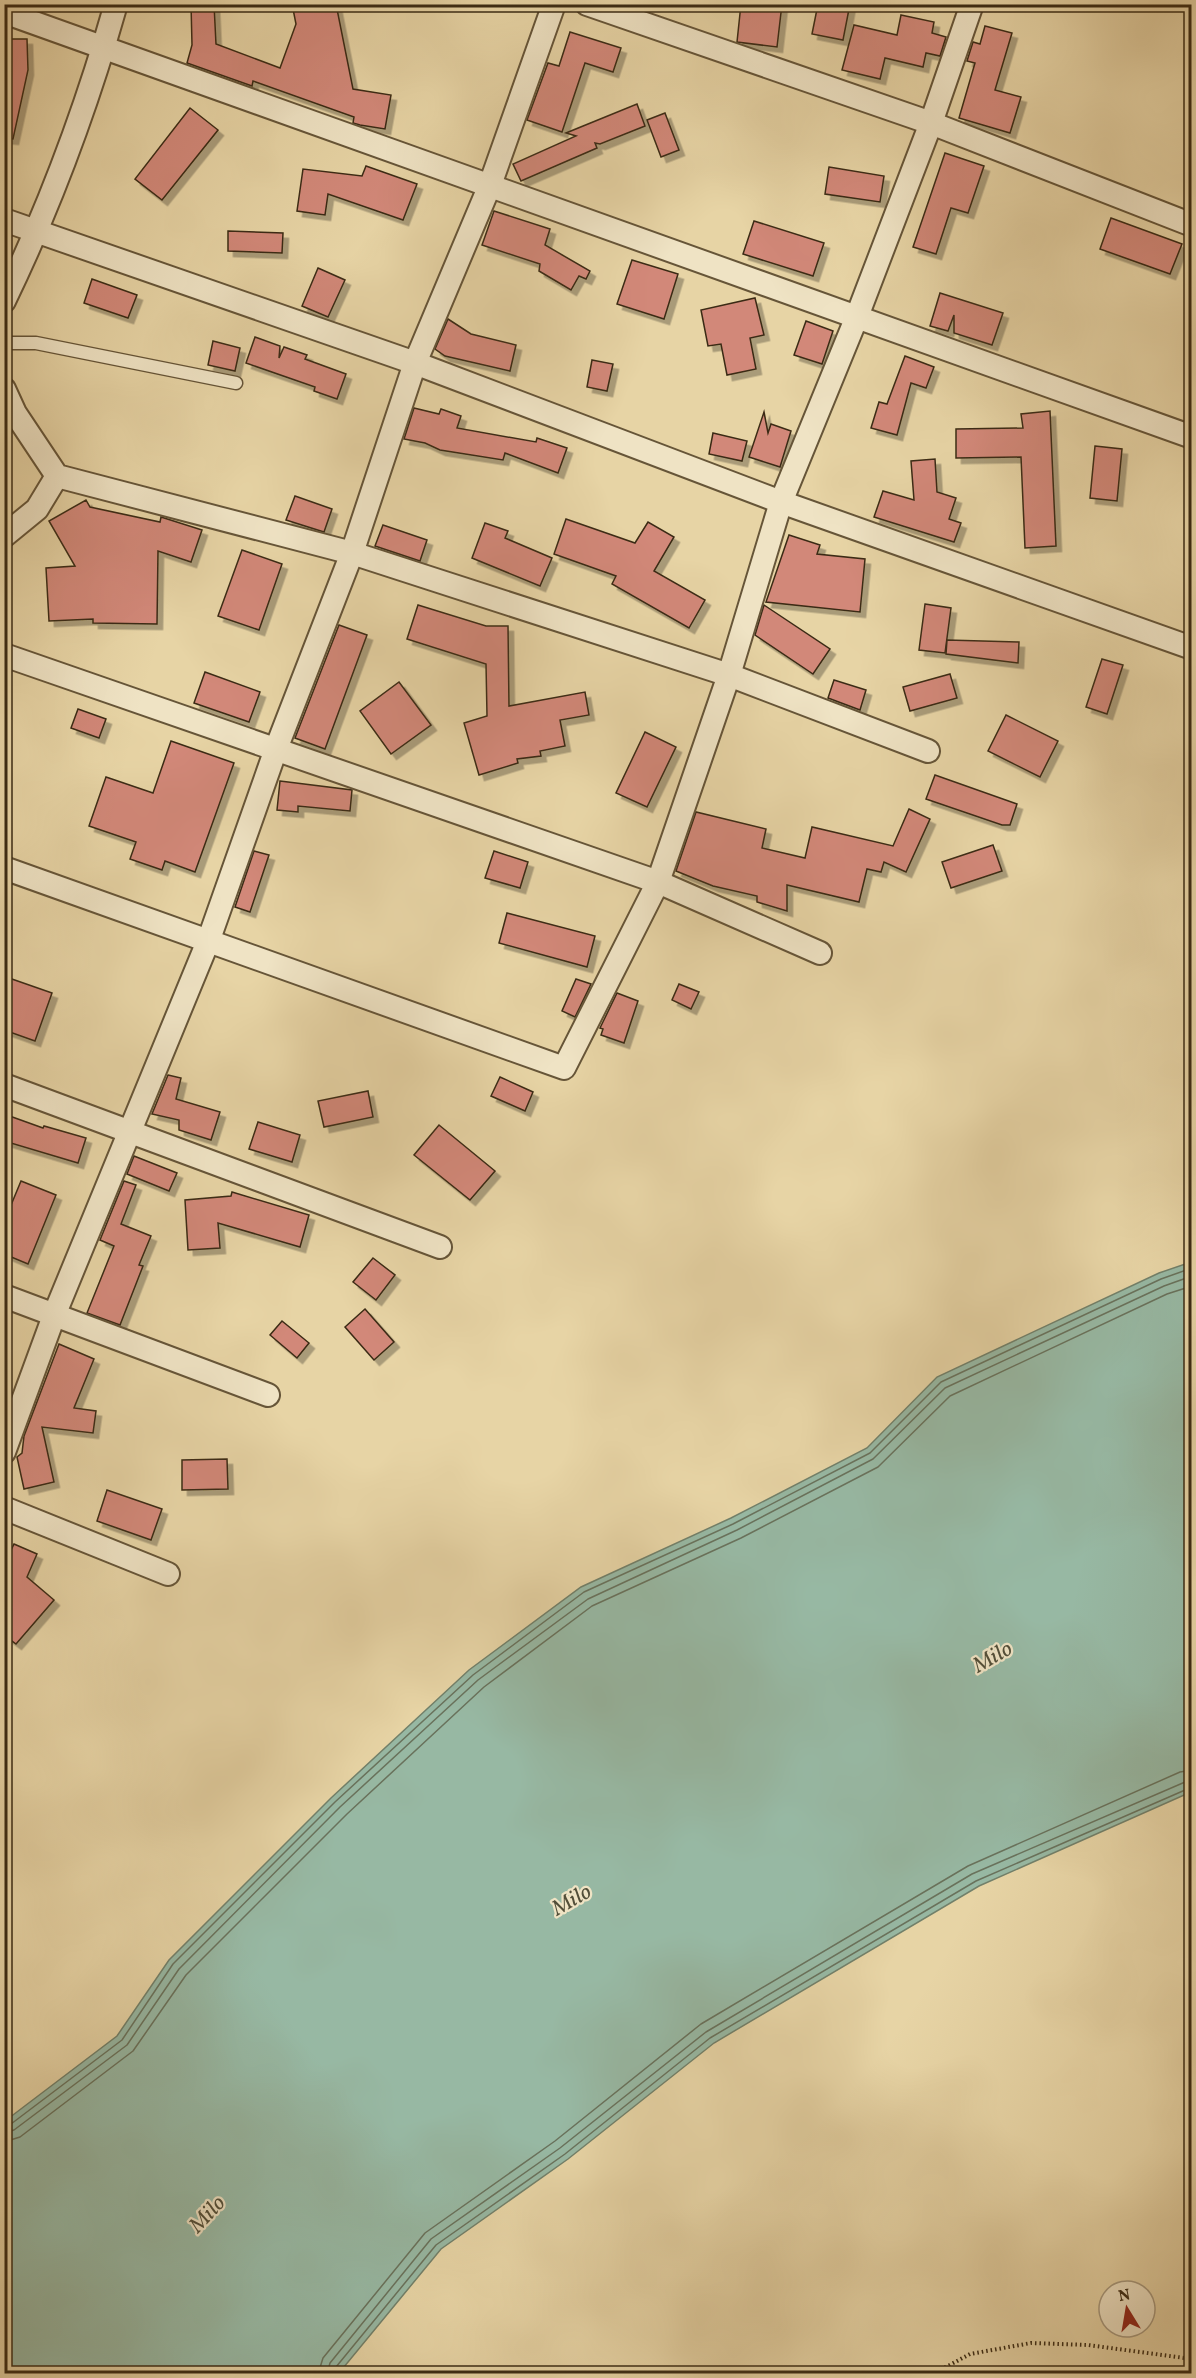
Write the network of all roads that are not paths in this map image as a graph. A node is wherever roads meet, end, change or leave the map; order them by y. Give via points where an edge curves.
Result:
1 (116, 4) edge
2 (554, 4) edge
3 (587, 4) edge
4 (972, 4) edge
5 (4, 12) edge
6 (103, 48) junction
7 (931, 123) junction
8 (490, 185) junction
9 (4, 220) edge
10 (1191, 225) edge
11 (38, 232) junction
12 (4, 301) edge
13 (856, 319) junction
14 (4, 343) edge
15 (415, 363) junction
16 (236, 383) dead end
17 (4, 389) edge
18 (1191, 437) edge
19 (57, 476) junction
20 (781, 502) junction
21 (4, 536) edge
22 (352, 553) junction
23 (1191, 648) edge
24 (4, 655) edge
25 (729, 675) junction
26 (276, 749) junction
27 (928, 751) dead end
28 (4, 868) edge
29 (658, 882) junction
30 (208, 939) junction
31 (820, 953) dead end
32 (4, 1085) edge
33 (130, 1129) junction
34 (440, 1247) dead end
35 (4, 1296) edge
36 (55, 1313) junction
37 (268, 1395) dead end
38 (4, 1452) edge
39 (4, 1508) edge
40 (168, 1574) dead end

1 - 6 street
2 - 8 street
3 - 7 street
4 - 7 street
5 - 6 street
6 - 8 street
6 - 11 street
7 - 10 street
7 - 13 street
8 - 13 street
8 - 15 street
9 - 11 street
11 - 12 street
11 - 15 street
13 - 18 street
13 - 20 street
14 - 16 lane via 36,343
15 - 20 street
15 - 22 street
17 - 19 street via 15,413
19 - 21 street via 37,509
19 - 22 street
20 - 23 street
20 - 25 street
22 - 25 street
22 - 26 street
24 - 26 street
25 - 27 street
25 - 29 street
26 - 29 street
26 - 30 street
28 - 30 street
29 - 30 street via 564,1068
29 - 31 street
30 - 33 street
32 - 33 street
33 - 34 street
33 - 36 street
35 - 36 street
36 - 37 street
36 - 38 street
39 - 40 street

